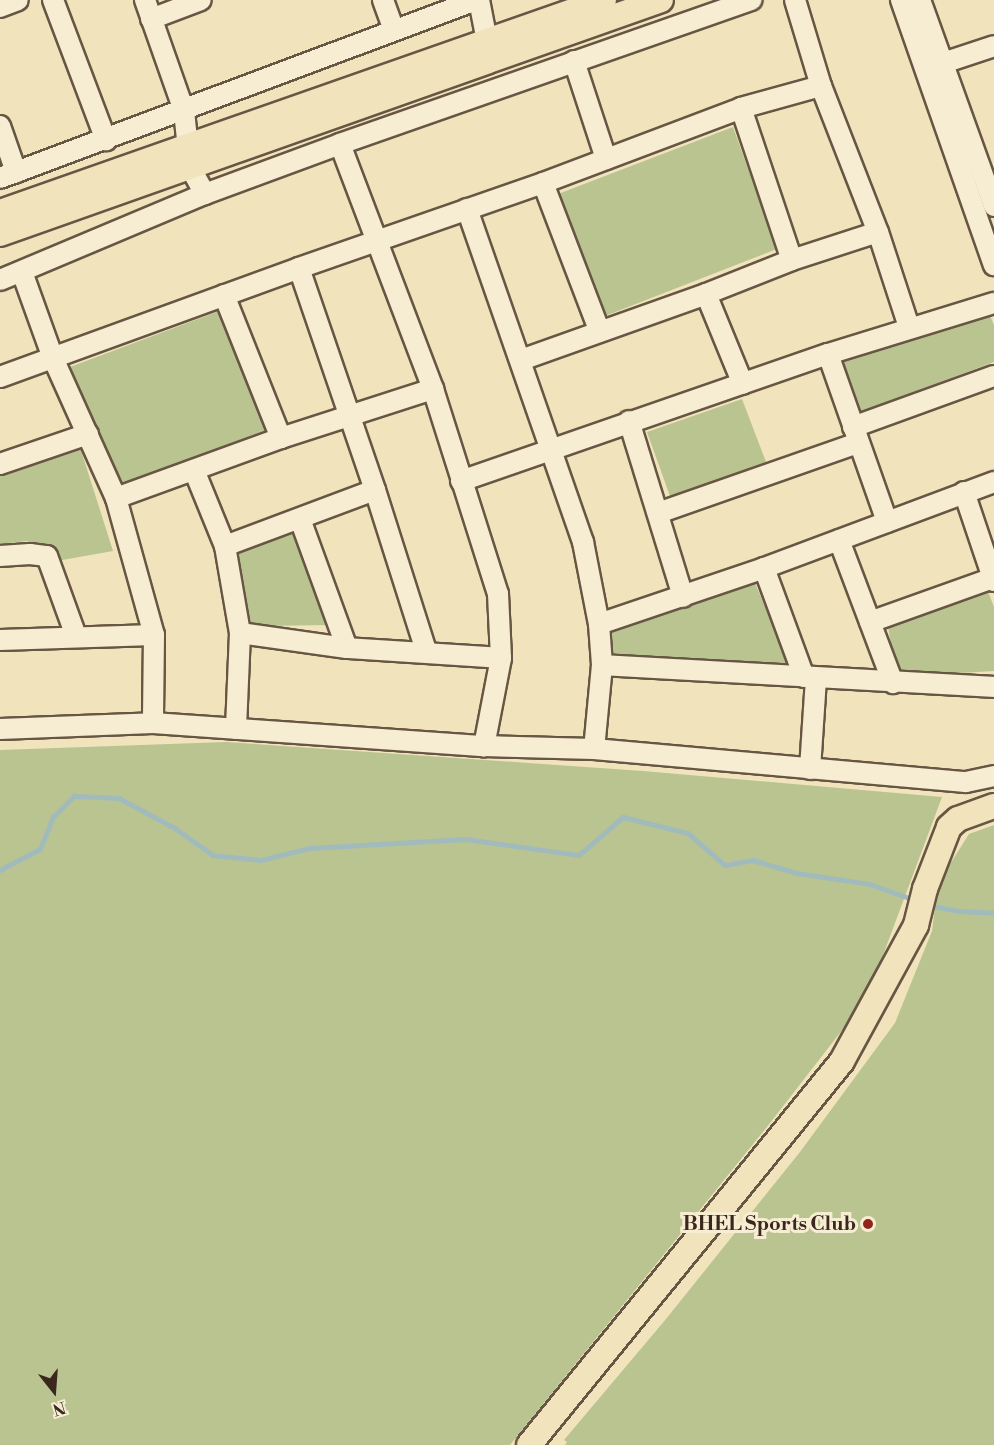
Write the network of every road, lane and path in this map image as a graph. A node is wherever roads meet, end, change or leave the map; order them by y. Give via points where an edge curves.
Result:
1 (18, 0) edge
2 (52, 0) edge
3 (145, 0) edge
4 (201, 0) edge
5 (383, 0) edge
6 (478, 0) edge
7 (604, 0) edge
8 (661, 0) edge
9 (752, 0) edge
10 (795, 0) edge
11 (901, 0) edge
12 (920, 0) edge
13 (0, 7) edge
14 (151, 19) junction
15 (394, 30) junction
16 (994, 46) edge
17 (492, 50) junction
18 (574, 61) junction
19 (934, 66) junction
20 (518, 80) junction
21 (821, 86) junction
22 (741, 108) junction
23 (184, 111) junction
24 (0, 126) edge
25 (106, 140) junction
26 (340, 144) junction
27 (190, 156) junction
28 (606, 159) junction
29 (8, 175) edge
30 (543, 183) junction
31 (205, 194) junction
32 (994, 206) edge
33 (467, 209) junction
34 (0, 212) edge
35 (878, 232) junction
36 (0, 234) edge
37 (376, 243) junction
38 (792, 260) junction
39 (994, 266) edge
40 (299, 267) junction
41 (22, 272) junction
42 (0, 280) edge
43 (706, 294) junction
44 (224, 295) junction
45 (994, 303) edge
46 (909, 327) junction
47 (599, 330) junction
48 (828, 354) junction
49 (53, 358) junction
50 (522, 360) junction
51 (994, 376) edge
52 (0, 377) edge
53 (743, 384) junction
54 (433, 389) junction
55 (349, 415) junction
56 (629, 421) junction
57 (88, 434) junction
58 (856, 435) junction
59 (281, 438) junction
60 (553, 451) junction
61 (0, 464) edge
62 (194, 470) junction
63 (461, 481) junction
64 (994, 482) edge
65 (375, 490) junction
66 (964, 492) junction
67 (116, 498) junction
68 (658, 513) junction
69 (300, 519) junction
70 (887, 522) junction
71 (839, 540) junction
72 (225, 546) junction
73 (0, 556) edge
74 (764, 568) junction
75 (993, 579) edge
76 (683, 597) junction
77 (870, 622) junction
78 (599, 624) junction
79 (240, 633) junction
80 (154, 635) junction
81 (76, 636) junction
82 (0, 639) edge
83 (347, 648) junction
84 (426, 651) junction
85 (501, 658) junction
86 (602, 665) junction
87 (810, 678) junction
88 (893, 683) junction
89 (994, 687) edge
90 (153, 723) junction
91 (0, 729) edge
92 (237, 729) junction
93 (484, 746) junction
94 (594, 749) junction
95 (810, 769) junction
96 (994, 776) edge
97 (994, 806) edge
98 (529, 1445) edge

1 - 13 street
2 - 25 street
3 - 14 street
4 - 14 street
5 - 15 street
6 - 15 street
6 - 17 street
7 - 17 main road
8 - 17 main road
9 - 18 street
10 - 21 street
11 - 19 street
12 - 19 street
14 - 23 street
15 - 23 street
16 - 19 street
17 - 20 street
17 - 27 main road
18 - 20 street
18 - 28 street
19 - 32 street
19 - 39 street
20 - 26 street
21 - 22 street
21 - 35 street
22 - 28 street
22 - 38 street
23 - 25 street
23 - 27 street
24 - 29 street
25 - 29 street
26 - 31 street
26 - 37 street
27 - 31 street
27 - 34 main road
27 - 36 main road
28 - 30 street
30 - 33 street
30 - 47 street
31 - 41 street
33 - 37 street
33 - 50 street
35 - 38 street
35 - 46 street
37 - 40 street
37 - 54 street
38 - 43 street
40 - 44 street
40 - 55 street
41 - 42 street
41 - 49 street
43 - 47 street
43 - 53 street
44 - 49 street
44 - 59 street
45 - 46 street
46 - 48 street
47 - 50 street
48 - 53 street
48 - 58 street
49 - 52 street
49 - 57 street
50 - 60 street
51 - 58 street
53 - 56 street
54 - 55 street
54 - 63 street
55 - 59 street
55 - 65 street
56 - 60 street
56 - 68 street
57 - 61 street
57 - 67 street
58 - 68 street
58 - 70 street
59 - 62 street
60 - 63 street
60 - 78 street via 584,542
62 - 67 street
62 - 72 street
63 - 85 street via 498,594
64 - 66 street
65 - 69 street
65 - 84 street
66 - 70 street
66 - 75 street
67 - 80 street
68 - 76 street
69 - 72 street
69 - 83 street
70 - 71 street
71 - 74 street
71 - 77 street
72 - 79 street
73 - 81 street via 47,556
74 - 76 street
74 - 87 street
75 - 77 street
76 - 78 street
77 - 88 street
78 - 86 street
79 - 83 street
79 - 92 street
80 - 81 street
80 - 90 street
81 - 82 street
83 - 84 street
84 - 85 street
85 - 93 street
86 - 87 street
86 - 94 street
87 - 88 street
87 - 95 street
88 - 89 street
90 - 91 street
90 - 92 street
92 - 93 street
93 - 94 street
94 - 95 street
95 - 96 street via 966,782
97 - 98 main road via 958,819 949,827 916,925 842,1061

